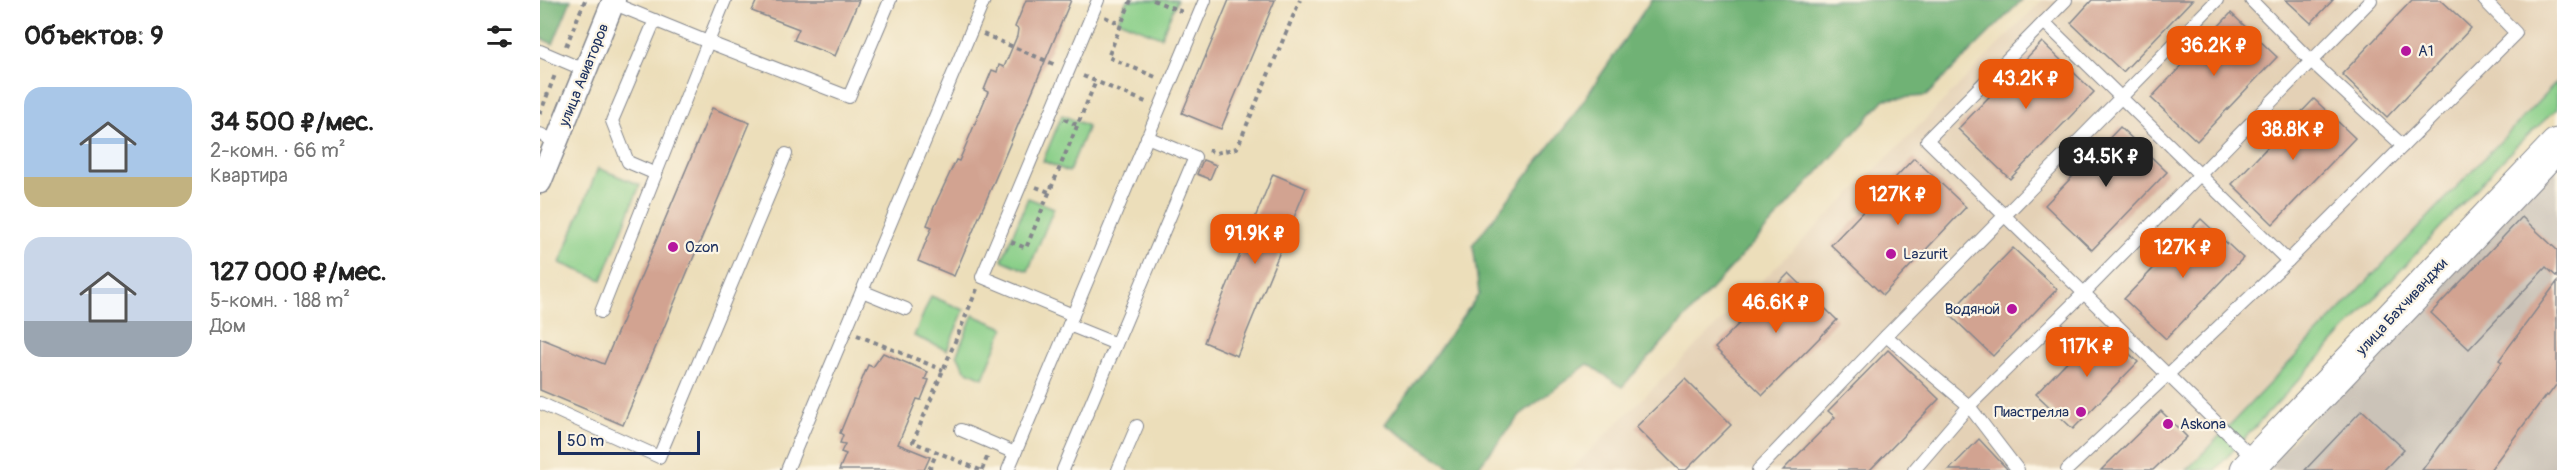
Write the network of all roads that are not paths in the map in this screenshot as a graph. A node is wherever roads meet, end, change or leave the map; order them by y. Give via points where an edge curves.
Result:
1 (725, 0) edge
2 (890, 0) edge
3 (984, 0) edge
4 (1098, 0) edge
5 (1205, 0) edge
6 (2066, 0) edge
7 (2217, 0) edge
8 (2252, 0) edge
9 (2371, 0) edge
10 (2484, 0) edge
11 (613, 2) edge
12 (655, 20) junction
13 (2044, 22) junction
14 (708, 42) junction
15 (540, 51) edge
16 (2311, 61) junction
17 (587, 71) junction
18 (2121, 98) junction
19 (1147, 137) junction
20 (548, 138) edge
21 (2557, 145) edge
22 (2403, 147) junction
23 (786, 154) dead end
24 (656, 174) junction
25 (2199, 174) junction
26 (540, 182) edge
27 (2006, 216) junction
28 (2288, 261) junction
29 (862, 291) junction
30 (2084, 293) junction
31 (906, 309) dead end
32 (602, 312) dead end
33 (1071, 320) junction
34 (1886, 336) junction
35 (1116, 345) junction
36 (2168, 376) junction
37 (540, 403) edge
38 (1969, 406) junction
39 (1137, 426) dead end
40 (961, 430) dead end
41 (1015, 453) junction
42 (2252, 465) edge
43 (787, 470) edge
44 (1008, 470) edge
45 (1064, 470) edge
46 (1118, 470) edge
47 (1758, 470) edge
48 (1914, 470) edge
49 (2018, 470) edge
50 (2067, 470) edge

1 - 14 lane
2 - 14 lane via 849,98
3 - 29 lane
4 - 33 lane via 982,277
5 - 19 lane
6 - 13 lane
7 - 18 lane
8 - 16 lane
9 - 16 lane
10 - 22 lane via 2516,33
11 - 12 lane
11 - 17 street, улица Авиаторов
12 - 14 lane
12 - 24 lane via 612,121 628,162
13 - 18 lane
13 - 27 lane via 1926,140
14 - 24 lane
15 - 17 lane
16 - 22 lane
16 - 25 lane
17 - 20 street, улица Авиаторов
18 - 25 lane
18 - 27 lane
19 - 33 lane
19 - 35 lane via 1195,157
20 - 26 street, улица Авиаторов
21 - 42 main road, улица Бахчиванджи
22 - 28 lane
23 - 37 lane via 659,457
24 - 32 lane
25 - 28 lane
25 - 30 lane
27 - 30 lane
27 - 34 lane
28 - 36 lane
29 - 31 lane
29 - 43 lane
30 - 36 lane
30 - 38 lane
33 - 35 lane
33 - 41 lane
34 - 38 lane
34 - 47 lane
35 - 45 lane
36 - 42 lane
36 - 50 lane
38 - 48 lane
38 - 49 lane
39 - 46 lane
40 - 41 lane
41 - 44 lane

